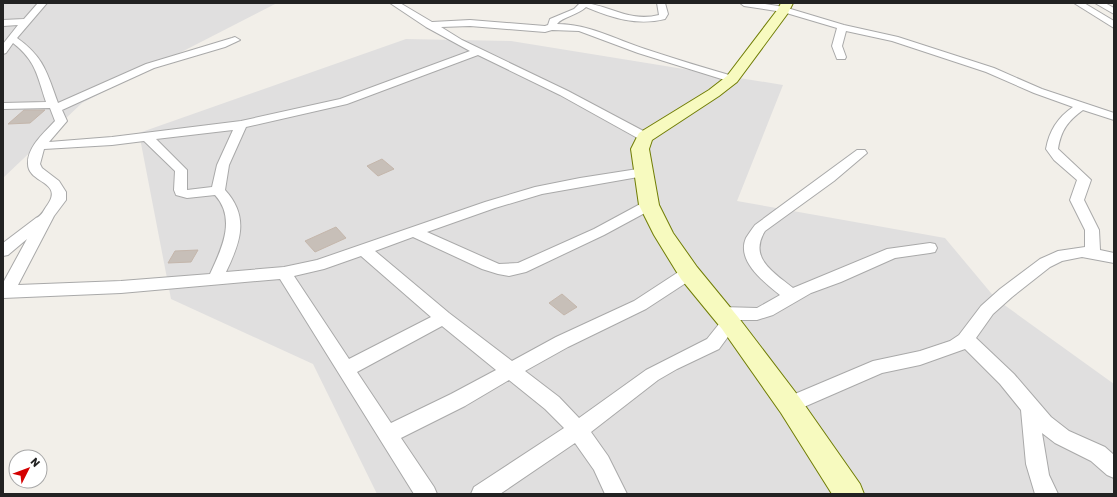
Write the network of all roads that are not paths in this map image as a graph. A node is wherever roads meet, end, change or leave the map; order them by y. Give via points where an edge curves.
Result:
1 (43, 3) edge
2 (394, 3) edge
3 (585, 3) edge
4 (662, 3) edge
5 (744, 3) edge
6 (1078, 3) edge
7 (1099, 3) edge
8 (785, 7) edge
9 (1114, 11) edge
10 (26, 22) junction
11 (3, 23) edge
12 (1113, 24) edge
13 (429, 25) junction
14 (552, 27) junction
15 (842, 27) junction
16 (12, 38) junction
17 (235, 40) dead end
18 (3, 51) edge
19 (479, 51) junction
20 (841, 57) dead end
21 (732, 79) junction
22 (3, 106) edge
23 (54, 106) junction
24 (1082, 106) junction
25 (1114, 117) edge
26 (61, 121) junction
27 (241, 125) junction
28 (147, 137) junction
29 (645, 137) junction
30 (76, 144) junction
31 (39, 146) junction
32 (861, 153) dead end
33 (644, 172) junction
34 (218, 191) junction
35 (649, 205) junction
36 (48, 215) junction
37 (414, 232) junction
38 (930, 248) dead end
39 (364, 250) junction
40 (3, 251) edge
41 (1093, 254) junction
42 (1114, 258) edge
43 (284, 272) junction
44 (689, 273) junction
45 (215, 279) junction
46 (5, 292) edge
47 (791, 296) junction
48 (443, 318) junction
49 (726, 318) junction
50 (966, 339) junction
51 (346, 369) junction
52 (511, 371) junction
53 (790, 405) junction
54 (1031, 409) junction
55 (578, 430) junction
56 (388, 434) junction
57 (1114, 468) edge
58 (426, 494) edge
59 (482, 494) edge
60 (616, 494) edge
61 (849, 494) edge
62 (1047, 494) edge

1 - 10 street
2 - 13 street
3 - 4 street via 622,17 647,20 662,17
3 - 14 street via 577,10 553,21
5 - 8 street
6 - 12 street
7 - 9 street
8 - 15 street
8 - 21 street
10 - 11 street
10 - 16 street
13 - 14 street via 470,23 540,29
13 - 19 street
14 - 21 street via 582,29 653,55
15 - 20 street via 837,46
15 - 24 street via 895,39 990,70 1038,91
16 - 18 street
16 - 23 street via 28,50 38,63
17 - 23 street via 150,66
19 - 27 street via 343,102
19 - 29 street
21 - 29 street
22 - 23 street
23 - 26 street
24 - 25 street
24 - 41 street via 1066,117 1054,138 1052,149 1084,180 1077,200 1092,230
26 - 30 street
26 - 31 street
27 - 28 street
27 - 34 street via 223,165
28 - 30 street
28 - 34 street via 181,170 181,192 187,194
29 - 33 street via 640,148
30 - 31 street
31 - 36 street via 34,164 36,170 54,184 59,192 59,200
32 - 47 street via 754,235 750,250 753,258
33 - 35 street
33 - 37 street via 540,190
34 - 45 street via 227,202 235,231
35 - 37 street via 557,252 521,268 509,270 487,265
35 - 44 street via 664,235
36 - 40 street
36 - 46 street
37 - 39 street
38 - 47 street via 892,253
39 - 43 street via 319,265
39 - 48 street
41 - 42 street
41 - 50 street via 1069,253 1045,263 987,310
43 - 45 street
43 - 51 street
44 - 49 street
44 - 52 street via 640,305 562,342
45 - 46 street via 121,287
47 - 49 street via 767,311
48 - 51 street
48 - 52 street
49 - 53 street
49 - 55 street via 713,344 652,375
50 - 53 street via 941,352 879,366
50 - 54 street via 1007,379
51 - 56 street
52 - 55 street via 552,403
52 - 56 street
53 - 61 street
54 - 57 street via 1053,431 1098,454
54 - 62 street via 1037,474
55 - 59 street
55 - 60 street via 601,463
56 - 58 street

